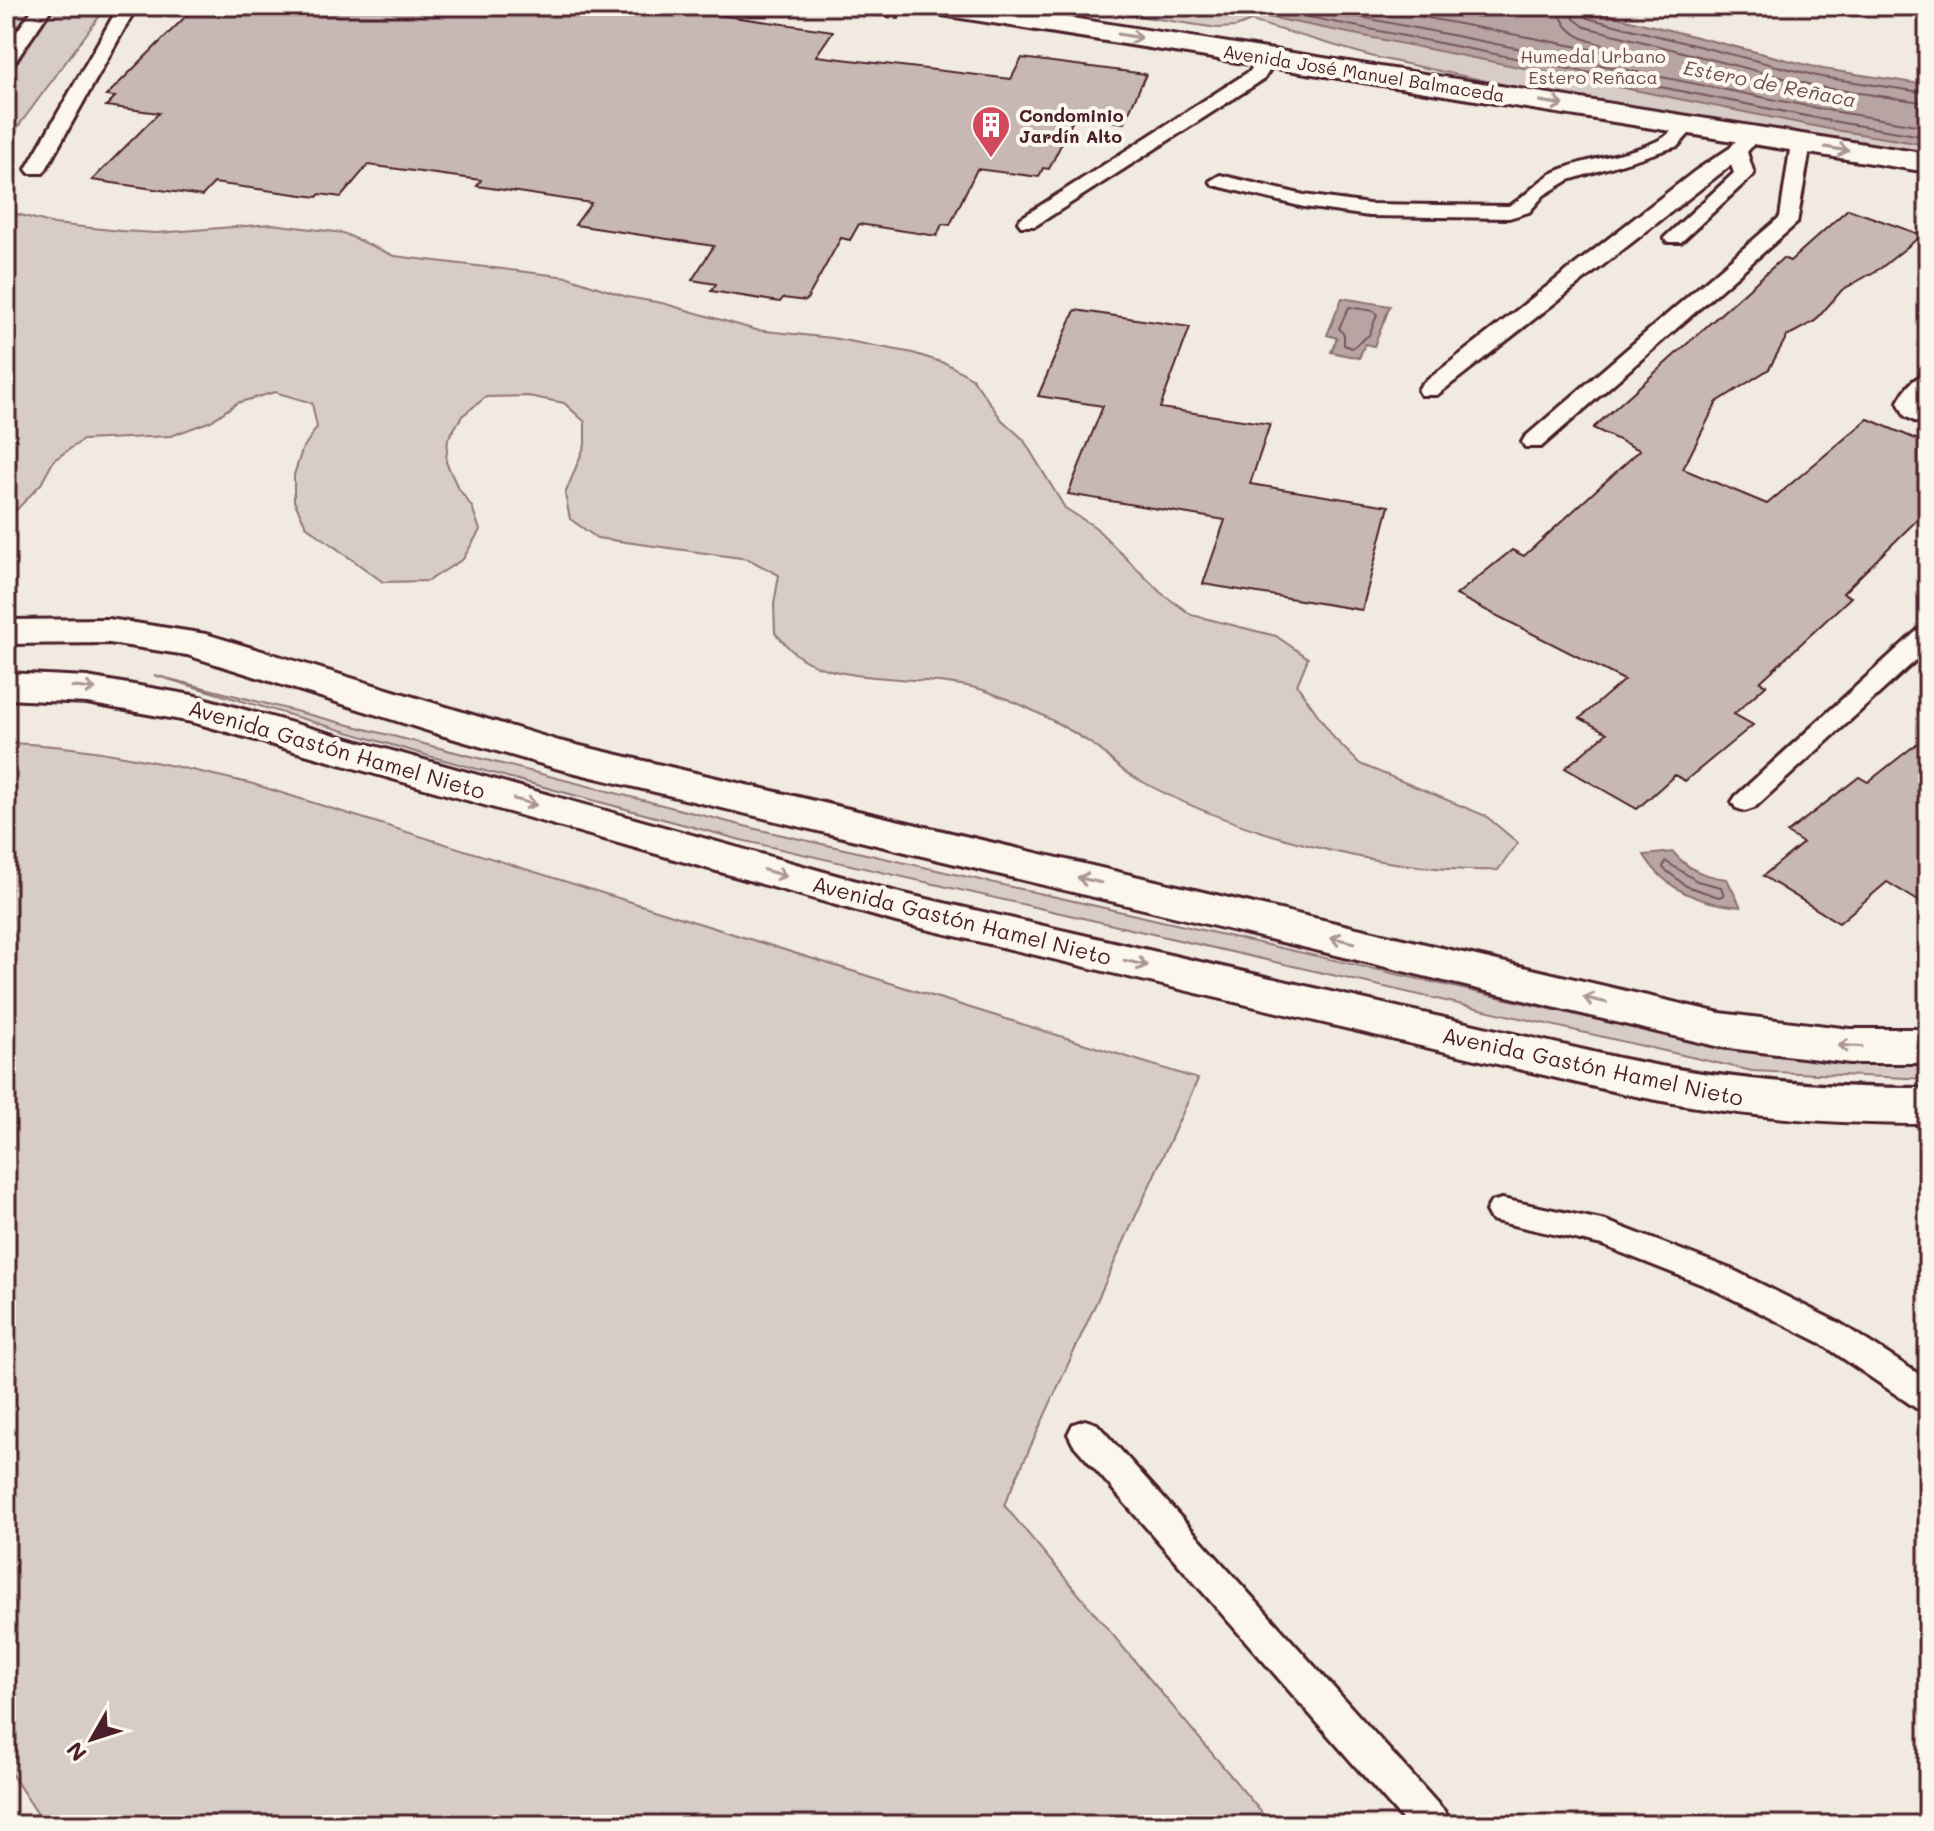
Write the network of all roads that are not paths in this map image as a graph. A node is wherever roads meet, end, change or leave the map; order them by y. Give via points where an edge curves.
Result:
1 (44, 6) edge
2 (128, 6) edge
3 (942, 6) edge
4 (1268, 58) junction
5 (6, 61) edge
6 (1687, 125) junction
7 (1801, 143) junction
8 (1744, 144) junction
9 (1928, 163) edge
10 (36, 169) dead end
11 (1220, 181) dead end
12 (1028, 222) dead end
13 (1674, 238) dead end
14 (1928, 380) edge
15 (1429, 390) dead end
16 (1928, 421) edge
17 (1533, 442) dead end
18 (6, 632) edge
19 (1928, 635) edge
20 (6, 686) edge
21 (1745, 802) dead end
22 (1928, 1046) edge
23 (1928, 1106) edge
24 (1502, 1211) dead end
25 (1928, 1398) edge
26 (1085, 1434) dead end
27 (1432, 1825) edge

1 - 5 lane
2 - 10 lane
3 -> 4 main road, Avenida José Manuel Balmaceda
4 -> 6 main road, Avenida José Manuel Balmaceda
4 - 12 lane via 1257,75
6 - 8 main road, Avenida José Manuel Balmaceda
6 - 11 lane via 1671,142 1562,176 1509,212 1352,208
7 - 8 main road, Avenida José Manuel Balmaceda
7 -> 9 main road, Avenida José Manuel Balmaceda
7 - 17 lane via 1790,219
8 - 13 lane via 1744,174
8 - 15 lane
14 - 16 lane via 1909,402
22 -> 18 main road via 1836,1045 1720,1030 559,755 192,643 109,631
19 - 21 lane
20 -> 23 main road, Avenida Gastón Hamel Nieto via 55,685 160,700 896,907 1640,1080 1766,1101
24 - 25 lane via 1606,1233 1722,1279 1830,1333
26 - 27 lane

